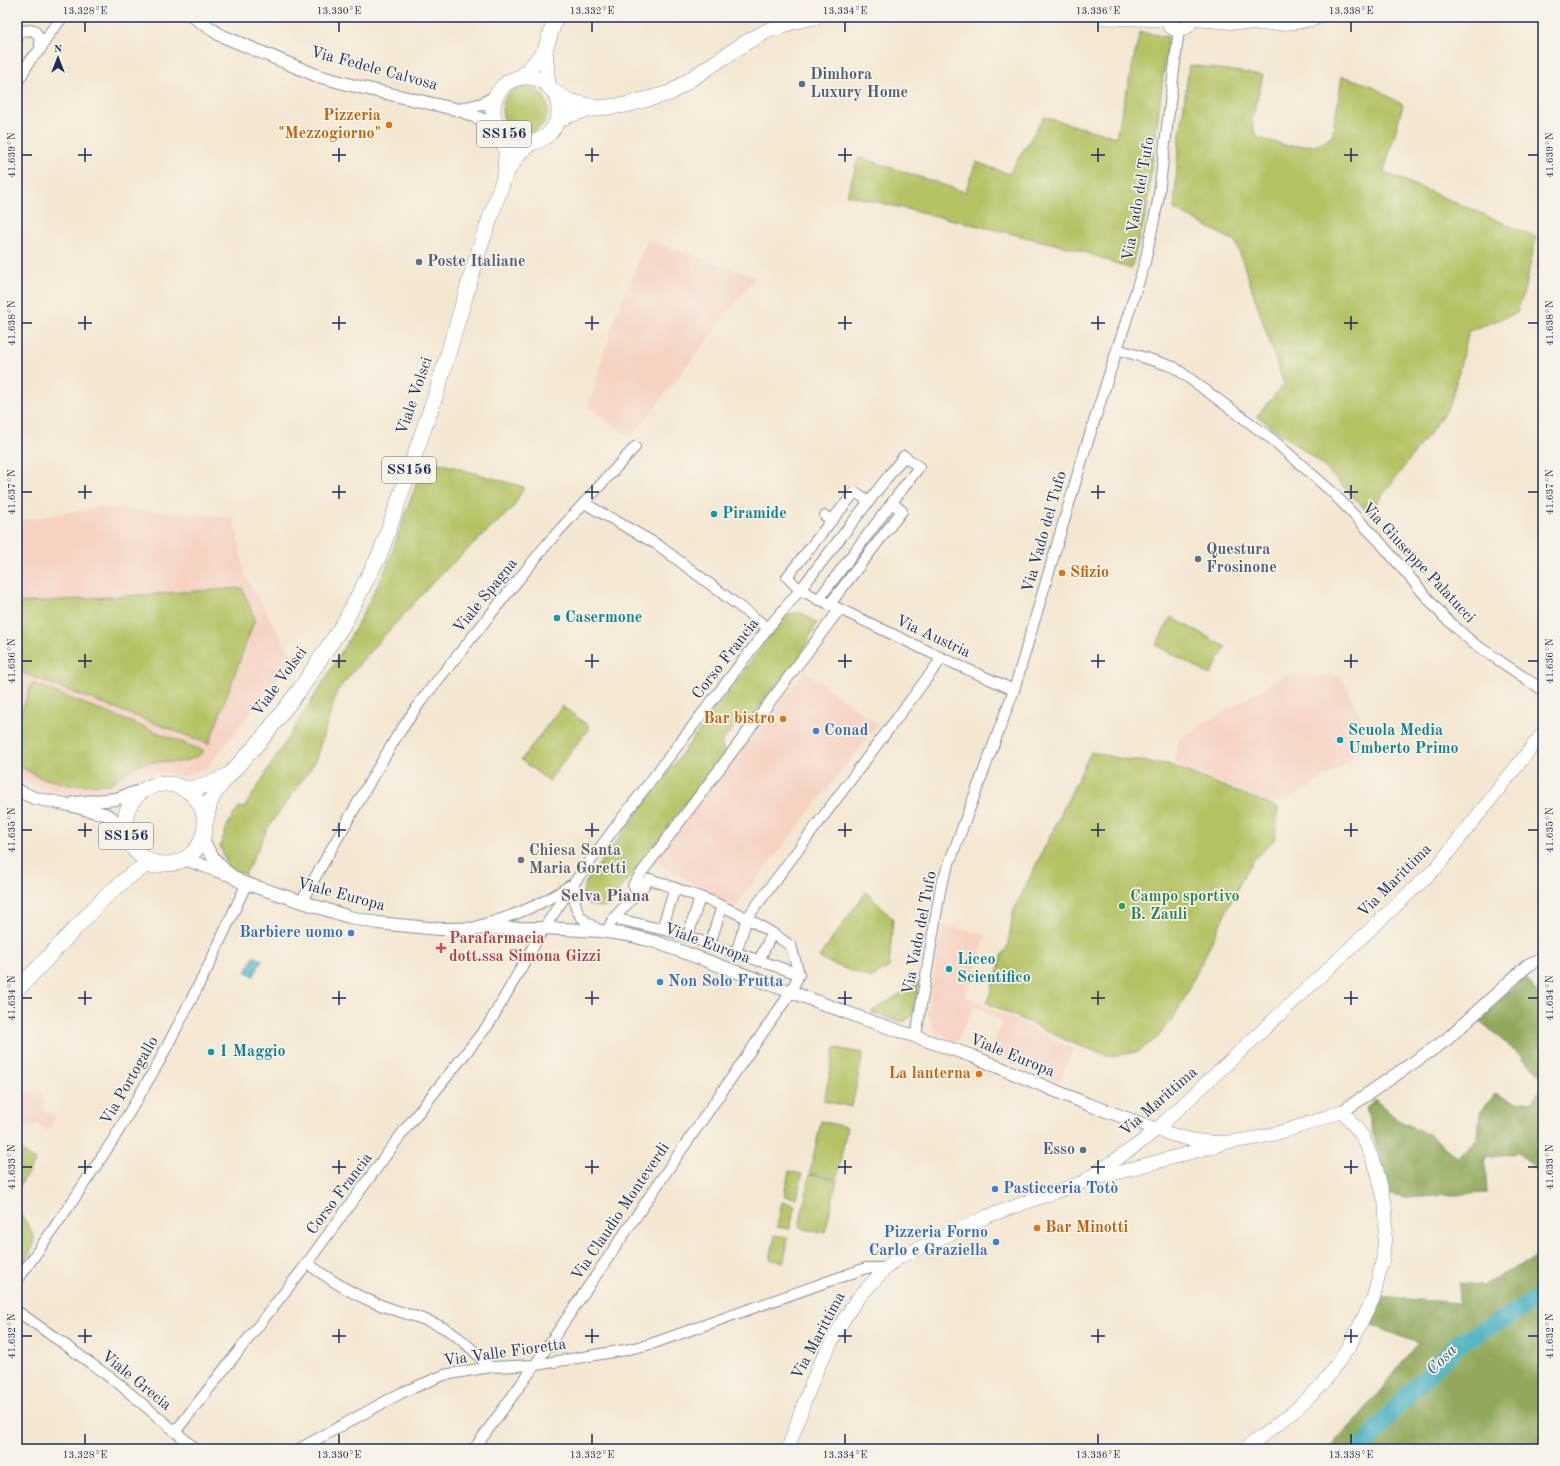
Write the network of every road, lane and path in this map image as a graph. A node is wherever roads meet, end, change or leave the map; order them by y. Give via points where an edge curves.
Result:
1 (62, 17) edge
2 (194, 17) edge
3 (556, 17) edge
4 (815, 17) edge
5 (1105, 17) edge
6 (1316, 17) edge
7 (1168, 18) edge
8 (1190, 18) edge
9 (34, 30) junction
10 (1179, 30) junction
11 (18, 34) edge
12 (40, 50) junction
13 (545, 50) junction
14 (519, 78) junction
15 (17, 83) edge
16 (551, 89) junction
17 (497, 96) junction
18 (599, 108) junction
19 (459, 110) junction
20 (556, 122) junction
21 (501, 130) junction
22 (532, 142) junction
23 (505, 175) junction
24 (1117, 349) junction
25 (635, 447) dead end
26 (869, 501) junction
27 (584, 503) junction
28 (892, 503) junction
29 (800, 590) junction
30 (818, 600) junction
31 (829, 605) junction
32 (839, 610) junction
33 (768, 628) junction
34 (942, 658) junction
35 (1014, 690) junction
36 (1543, 690) edge
37 (1543, 733) edge
38 (229, 775) junction
39 (186, 789) junction
40 (17, 790) edge
41 (144, 790) junction
42 (65, 804) junction
43 (206, 821) junction
44 (203, 840) junction
45 (129, 842) junction
46 (186, 859) junction
47 (167, 864) junction
48 (229, 875) junction
49 (574, 883) junction
50 (246, 884) junction
51 (675, 888) junction
52 (637, 892) junction
53 (700, 897) junction
54 (104, 898) junction
55 (301, 902) junction
56 (722, 906) junction
57 (614, 918) junction
58 (747, 918) junction
59 (544, 928) junction
60 (662, 929) junction
61 (467, 930) junction
62 (603, 932) junction
63 (772, 933) junction
64 (688, 936) junction
65 (710, 944) junction
66 (736, 952) junction
67 (1543, 958) edge
68 (759, 961) junction
69 (799, 974) junction
70 (17, 990) edge
71 (791, 992) junction
72 (916, 1036) junction
73 (1343, 1112) junction
74 (1157, 1129) junction
75 (1227, 1142) junction
76 (1083, 1182) junction
77 (306, 1263) junction
78 (886, 1268) junction
79 (17, 1281) edge
80 (17, 1311) edge
81 (535, 1365) junction
82 (490, 1367) junction
83 (176, 1432) junction
84 (196, 1449) edge
85 (299, 1449) edge
86 (474, 1449) edge
87 (788, 1449) edge
88 (1245, 1449) edge

1 - 9 street via 46,27
1 - 12 street
2 - 19 street, Via Fedele Calvosa via 220,35 318,76
3 - 13 main road
4 - 18 main road via 767,31 670,93 626,105
5 - 7 main road
6 - 8 main road via 1299,21 1269,22
7 - 10 main road via 1172,28
8 - 10 main road via 1188,25
9 - 11 street
9 - 12 street via 40,39
10 - 24 street, Via Vado del Tufo via 1158,201 1145,262
12 - 15 street via 31,59
13 - 14 main road
13 - 16 main road
14 - 16 main road via 532,78 543,82
14 - 17 main road via 508,83
16 - 18 main road via 575,104
16 - 20 main road via 559,110
17 - 19 street, Via Fedele Calvosa via 482,104
17 - 21 main road, SS156 via 494,111
18 - 20 main road via 573,114
19 - 21 street, Via Fedele Calvosa
20 - 22 main road, SS156 via 548,134
21 - 22 main road, SS156 via 516,141
21 - 23 main road, Viale Volsci / SS156 via 506,152
22 - 23 main road, Viale Volsci / SS156 via 520,152
23 - 38 main road, Viale Volsci / SS156 via 479,250 436,394 380,554 344,623 301,688 261,740
24 - 35 street, Via Vado del Tufo
24 - 36 street, Via Giuseppe Palatucci via 1174,368 1273,440 1337,497 1378,540 1443,616 1473,643
25 - 27 street, Viale Spagna
26 - 28 street, Corso Francia via 904,456 919,467
26 - 29 street, Corso Francia
26 - 29 street via 855,492 829,518 787,577
27 - 33 street via 658,545
27 - 55 street, Viale Spagna via 547,544 421,701 397,736
28 - 30 street
28 - 31 street via 902,511
29 - 30 street, Via Austria
29 - 33 street, Corso Francia
30 - 31 street, Via Austria
31 - 32 street, Via Austria
32 - 34 street, Via Austria
32 - 52 street via 642,872 633,885
33 - 49 street, Corso Francia
34 - 35 street, Via Austria
34 - 58 street
35 - 72 street, Via Vado del Tufo via 941,885
37 - 74 main road, Via Marittima via 1436,868
38 - 39 main road, SS156 via 201,788
38 - 43 main road, SS156 via 210,802
39 - 41 main road, SS156 via 165,783
39 - 43 main road, SS156 via 200,803
40 - 42 street via 34,798
41 - 42 street via 116,799
41 - 45 main road, SS156 via 131,802 127,810 125,823
42 - 45 street via 111,817
43 - 44 main road, SS156
44 - 46 main road, SS156
44 - 48 street via 208,851
45 - 47 main road, SS156 via 139,855 157,864
45 - 54 main road, SS156 via 128,864
46 - 47 main road, SS156
46 - 48 street
47 - 54 main road, SS156 via 145,866
48 - 50 street, Viale Europa
49 - 59 street, Corso Francia
49 - 61 street via 528,909
49 - 62 street via 579,916 587,924
50 - 55 street, Viale Europa
50 - 79 street, Via Portogallo via 208,967 159,1062 113,1140
51 - 52 street via 650,879
51 - 53 street
51 - 60 street
52 - 57 street
53 - 56 street
53 - 64 street
54 - 70 main road, SS156
55 - 61 street, Viale Europa via 378,923
56 - 58 street
56 - 65 street
57 - 60 street
57 - 62 street
58 - 63 street
58 - 66 street
59 - 61 street, Viale Europa
59 - 62 street, Viale Europa
59 - 77 street, Corso Francia via 489,1024 406,1128
60 - 64 street
62 - 71 street, Viale Europa via 656,942
63 - 68 street
63 - 69 street via 791,946
64 - 65 street
65 - 66 street
66 - 68 street
67 - 73 street via 1528,965 1446,1040
68 - 69 street
69 - 71 street, Via Claudio Monteverdi
71 - 72 street, Viale Europa
71 - 81 street, Via Claudio Monteverdi
72 - 74 street, Viale Europa
73 - 75 main road via 1277,1133
73 - 88 main road via 1363,1137 1377,1170 1385,1204 1384,1258 1373,1299 1349,1347 1322,1385 1293,1412
74 - 75 main road via 1189,1139
74 - 76 main road, Via Marittima
75 - 76 main road
76 - 78 main road, Via Marittima via 988,1216 898,1258
77 - 82 street via 341,1287 368,1300 439,1325 473,1350
77 - 83 street, Corso Francia
78 - 81 street, Via Valle Fioretta via 866,1268 651,1344
78 - 87 main road, Via Marittima via 858,1298 844,1319 822,1360
80 - 83 street, Viale Grecia via 119,1384
81 - 82 street, Via Valle Fioretta
81 - 86 street, Via Claudio Monteverdi
82 - 85 street, Via Valle Fioretta via 444,1375 401,1393
83 - 84 street, Viale Grecia

